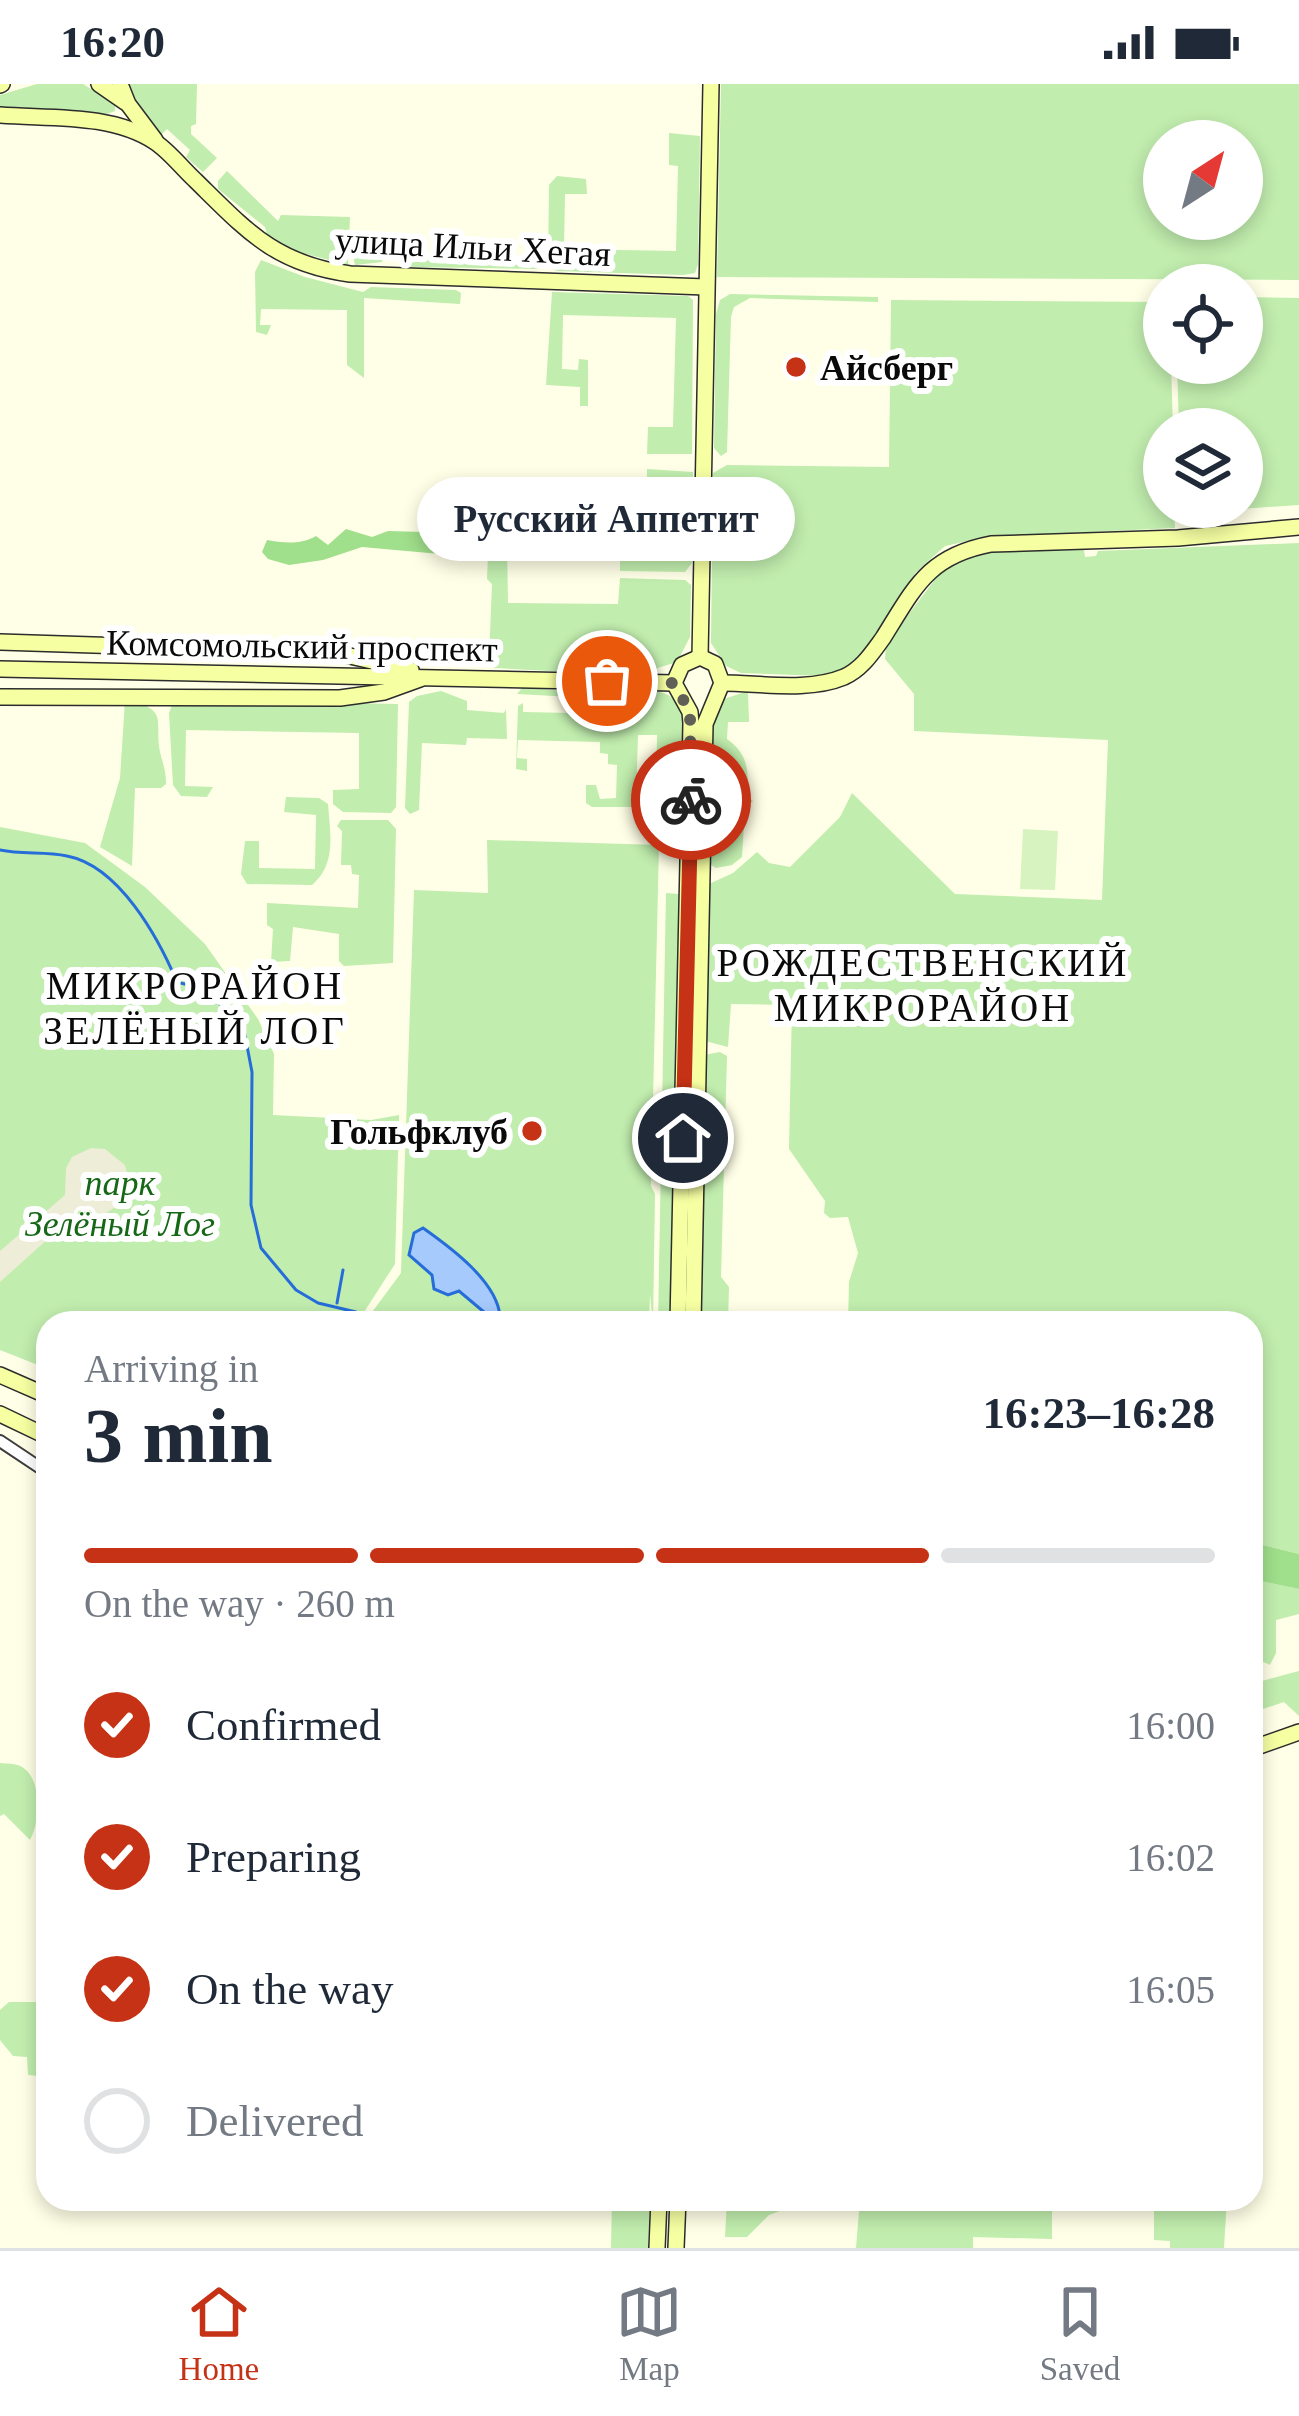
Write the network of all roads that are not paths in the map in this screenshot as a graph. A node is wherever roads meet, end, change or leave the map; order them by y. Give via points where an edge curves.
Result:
1 (99, 84) edge
2 (120, 84) edge
3 (711, 84) edge
4 (128, 104) junction
5 (0, 115) edge
6 (156, 142) junction
7 (706, 287) junction
8 (1299, 527) edge
9 (0, 642) edge
10 (700, 657) junction
11 (0, 669) edge
12 (425, 676) junction
13 (674, 683) junction
14 (719, 691) junction
15 (0, 697) edge
16 (683, 701) junction
17 (678, 1311) edge
18 (692, 1311) edge
19 (0, 1375) edge
20 (36, 1391) edge
21 (0, 1414) edge
22 (36, 1431) edge
23 (0, 1441) edge
24 (0, 1450) edge
25 (15, 1454) junction
26 (36, 1466) edge
27 (1299, 1732) edge
28 (1263, 1745) edge
29 (658, 2211) edge
30 (678, 2211) edge
31 (657, 2248) edge
32 (676, 2248) edge

1 - 4 main road
2 - 4 main road
3 - 7 main road
4 - 6 main road
5 - 6 main road, улица Ильи Хегая via 107,123
6 - 7 main road, улица Ильи Хегая via 293,262 350,274
7 - 10 main road
8 - 14 main road via 962,550 924,576 871,656 845,677
9 - 12 main road via 337,653
10 - 13 main road via 682,665
10 - 14 main road via 715,664
11 - 12 main road, Комсомольский проспект
12 - 13 main road, Комсомольский проспект
12 - 15 main road via 340,698
13 - 16 main road
14 - 16 main road via 698,706
14 - 18 main road via 705,724
16 - 17 main road via 691,723 691,813
19 - 20 main road
21 - 22 main road
23 - 25 street
24 - 25 street
25 - 26 street
27 - 28 main road
29 - 31 main road
30 - 32 main road

